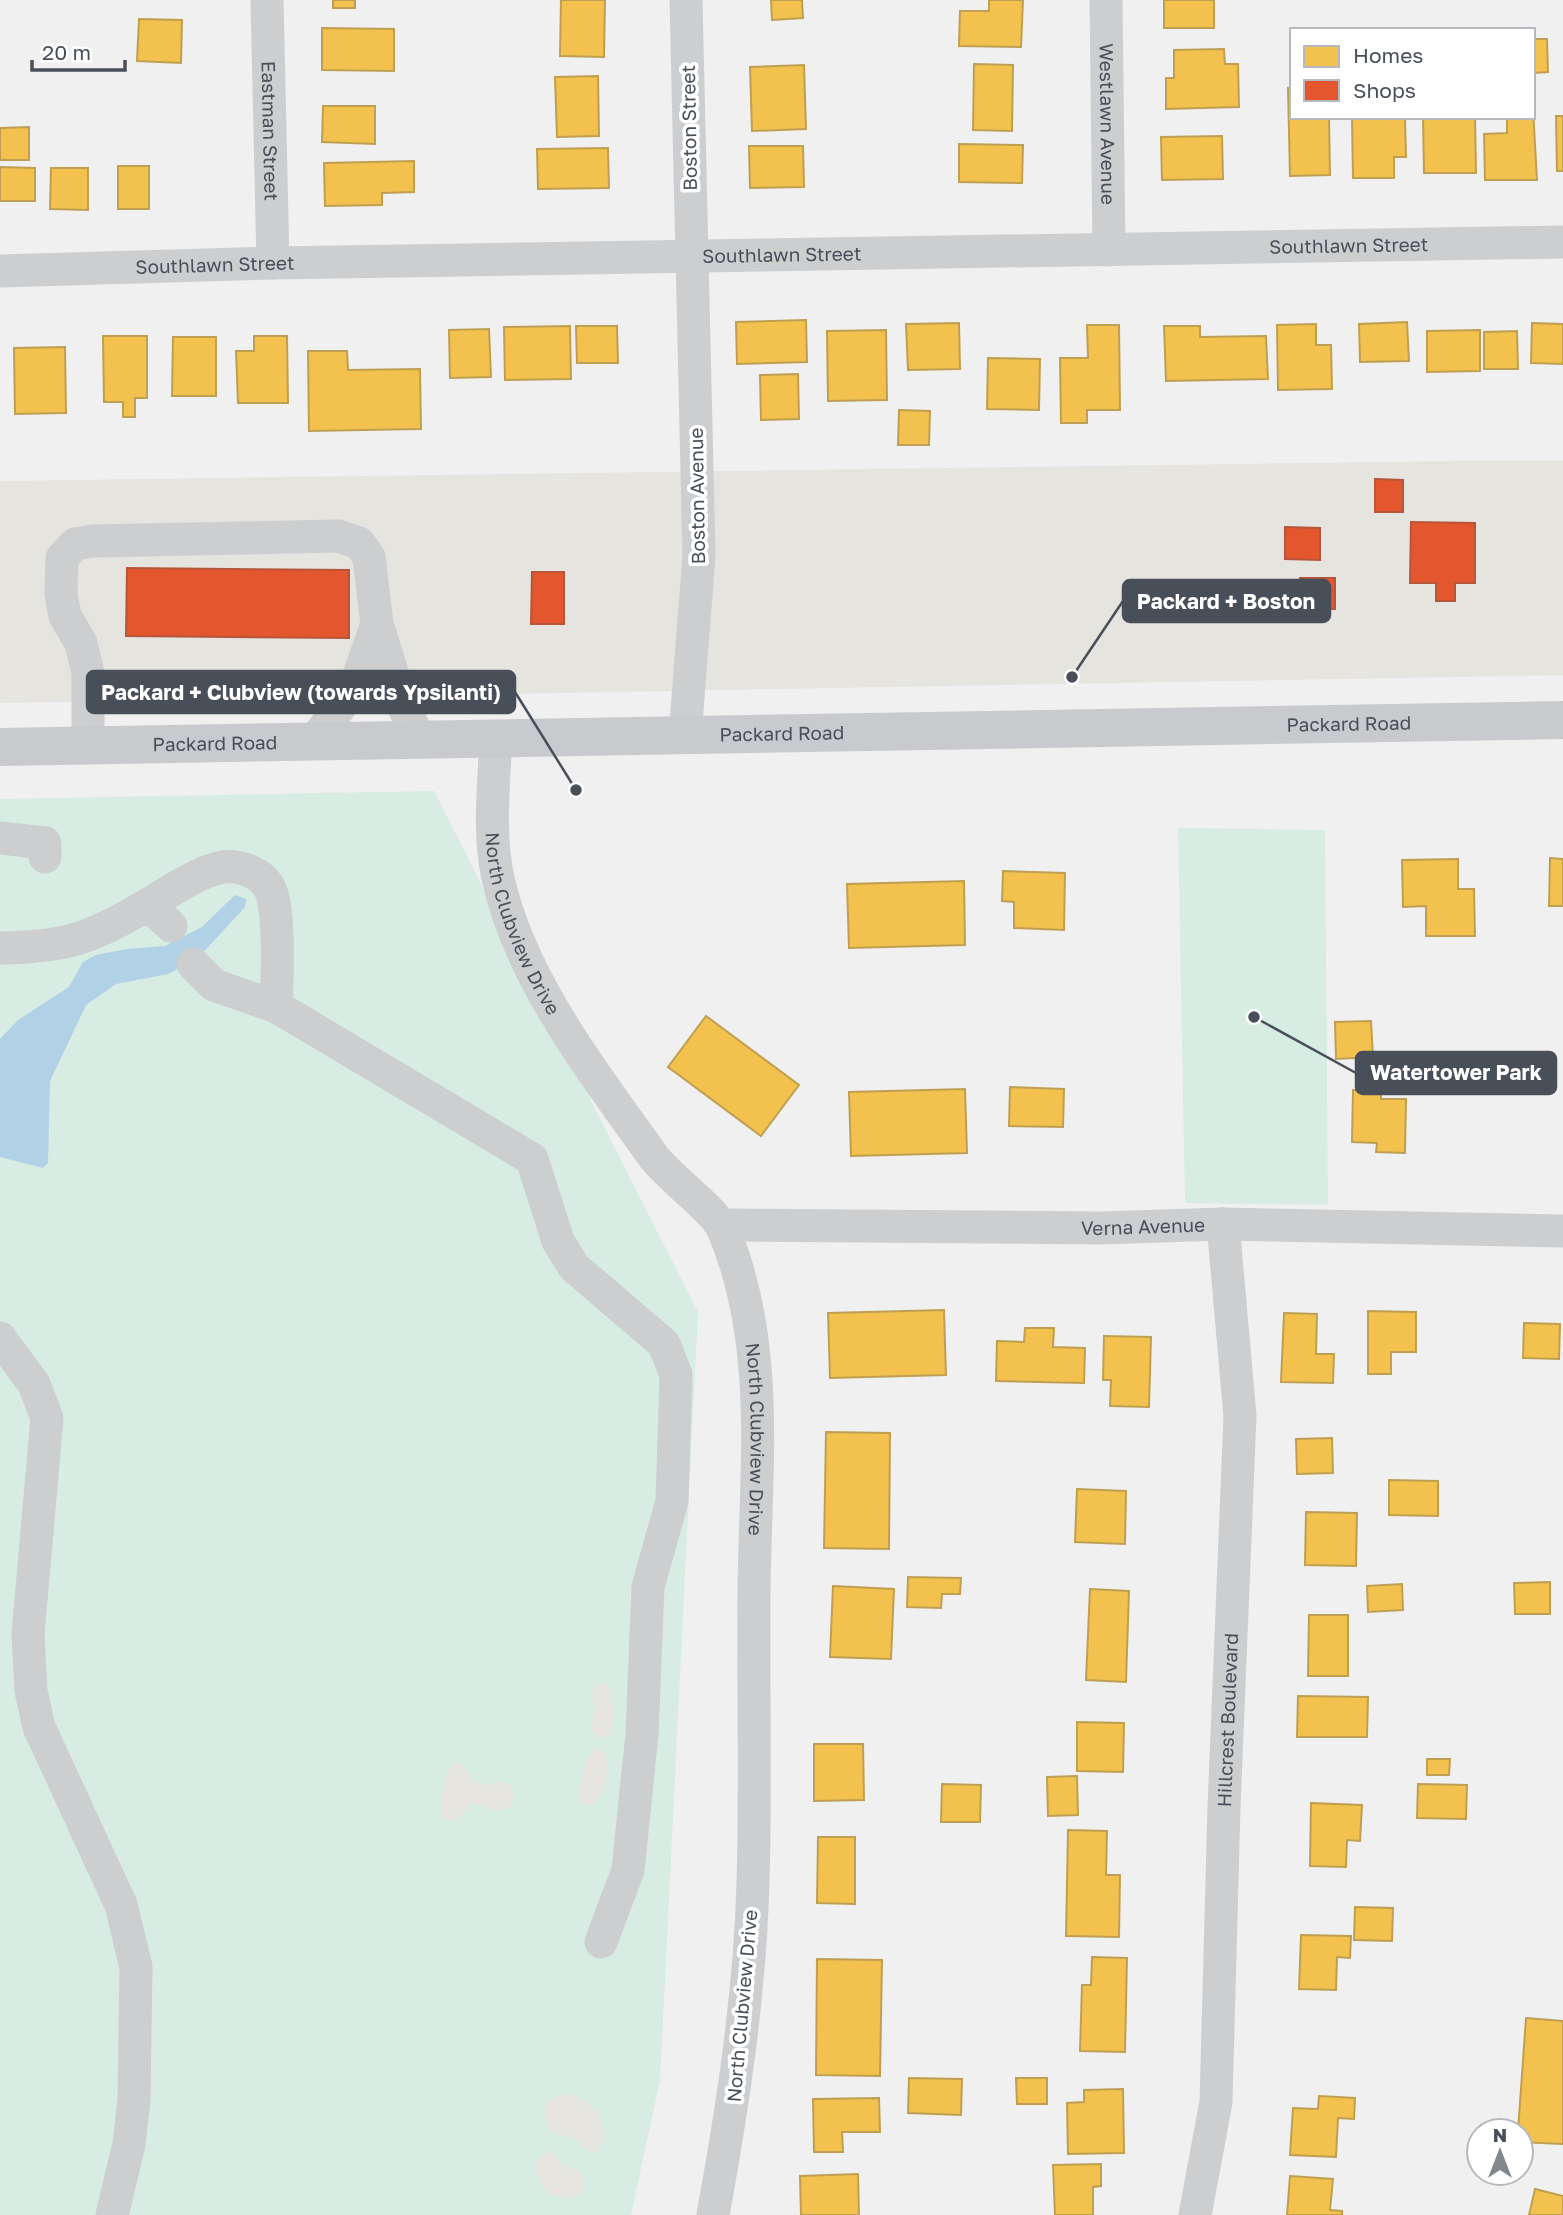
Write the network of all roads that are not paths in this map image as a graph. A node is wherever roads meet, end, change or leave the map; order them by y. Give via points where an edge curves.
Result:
1 (267, 0) edge
2 (686, 0) edge
3 (1106, 0) edge
4 (1563, 242) edge
5 (1109, 250) junction
6 (691, 256) junction
7 (273, 263) junction
8 (0, 271) edge
9 (377, 624) junction
10 (1563, 720) edge
11 (685, 736) junction
12 (496, 738) junction
13 (420, 740) junction
14 (313, 742) junction
15 (0, 747) edge
16 (88, 747) junction
17 (0, 838) edge
18 (45, 857) dead end
19 (142, 908) junction
20 (171, 926) dead end
21 (0, 947) edge
22 (193, 964) dead end
23 (277, 1007) junction
24 (1223, 1224) junction
25 (721, 1225) junction
26 (1563, 1231) edge
27 (0, 1338) edge
28 (601, 1942) dead end
29 (112, 2215) edge
30 (713, 2215) edge
31 (1195, 2215) edge

1 - 7 street, Eastman Street
2 - 6 street, Boston Street
3 - 5 street, Westlawn Avenue
4 - 5 street, Southlawn Street
5 - 6 street, Southlawn Street
6 - 7 street, Southlawn Street
6 - 11 street, Boston Avenue via 699,556
7 - 8 street, Southlawn Street
9 - 13 street via 402,704
9 - 14 street via 354,690
9 - 16 street via 369,557 359,544 339,536 75,544 62,558 61,594 88,673
10 - 11 main road, Packard Road
11 - 12 main road, Packard Road
12 - 13 main road, Packard Road
12 - 25 street, North Clubview Drive via 493,834 498,878 529,968 599,1081 664,1171
13 - 14 main road, Packard Road
14 - 16 main road, Packard Road
15 - 16 main road, Packard Road
17 - 18 street via 45,843
19 - 20 street via 156,912
19 - 21 street via 89,936 56,945
19 - 23 street via 217,868 236,867 256,874 269,888 275,911
22 - 23 street via 214,985
23 - 28 street via 532,1158 558,1241 573,1267 664,1344 676,1375 673,1501 648,1587 642,1734 628,1870
24 - 25 street, Verna Avenue via 1102,1228
24 - 26 street, Verna Avenue
24 - 31 street, Hillcrest Boulevard via 1240,1416 1216,2102
25 - 30 street, North Clubview Drive via 750,1317 758,1405 753,1884 737,2087
27 - 29 street via 34,1384 47,1418 28,1634 31,1691 39,1727 121,1905 136,1967 134,2099

